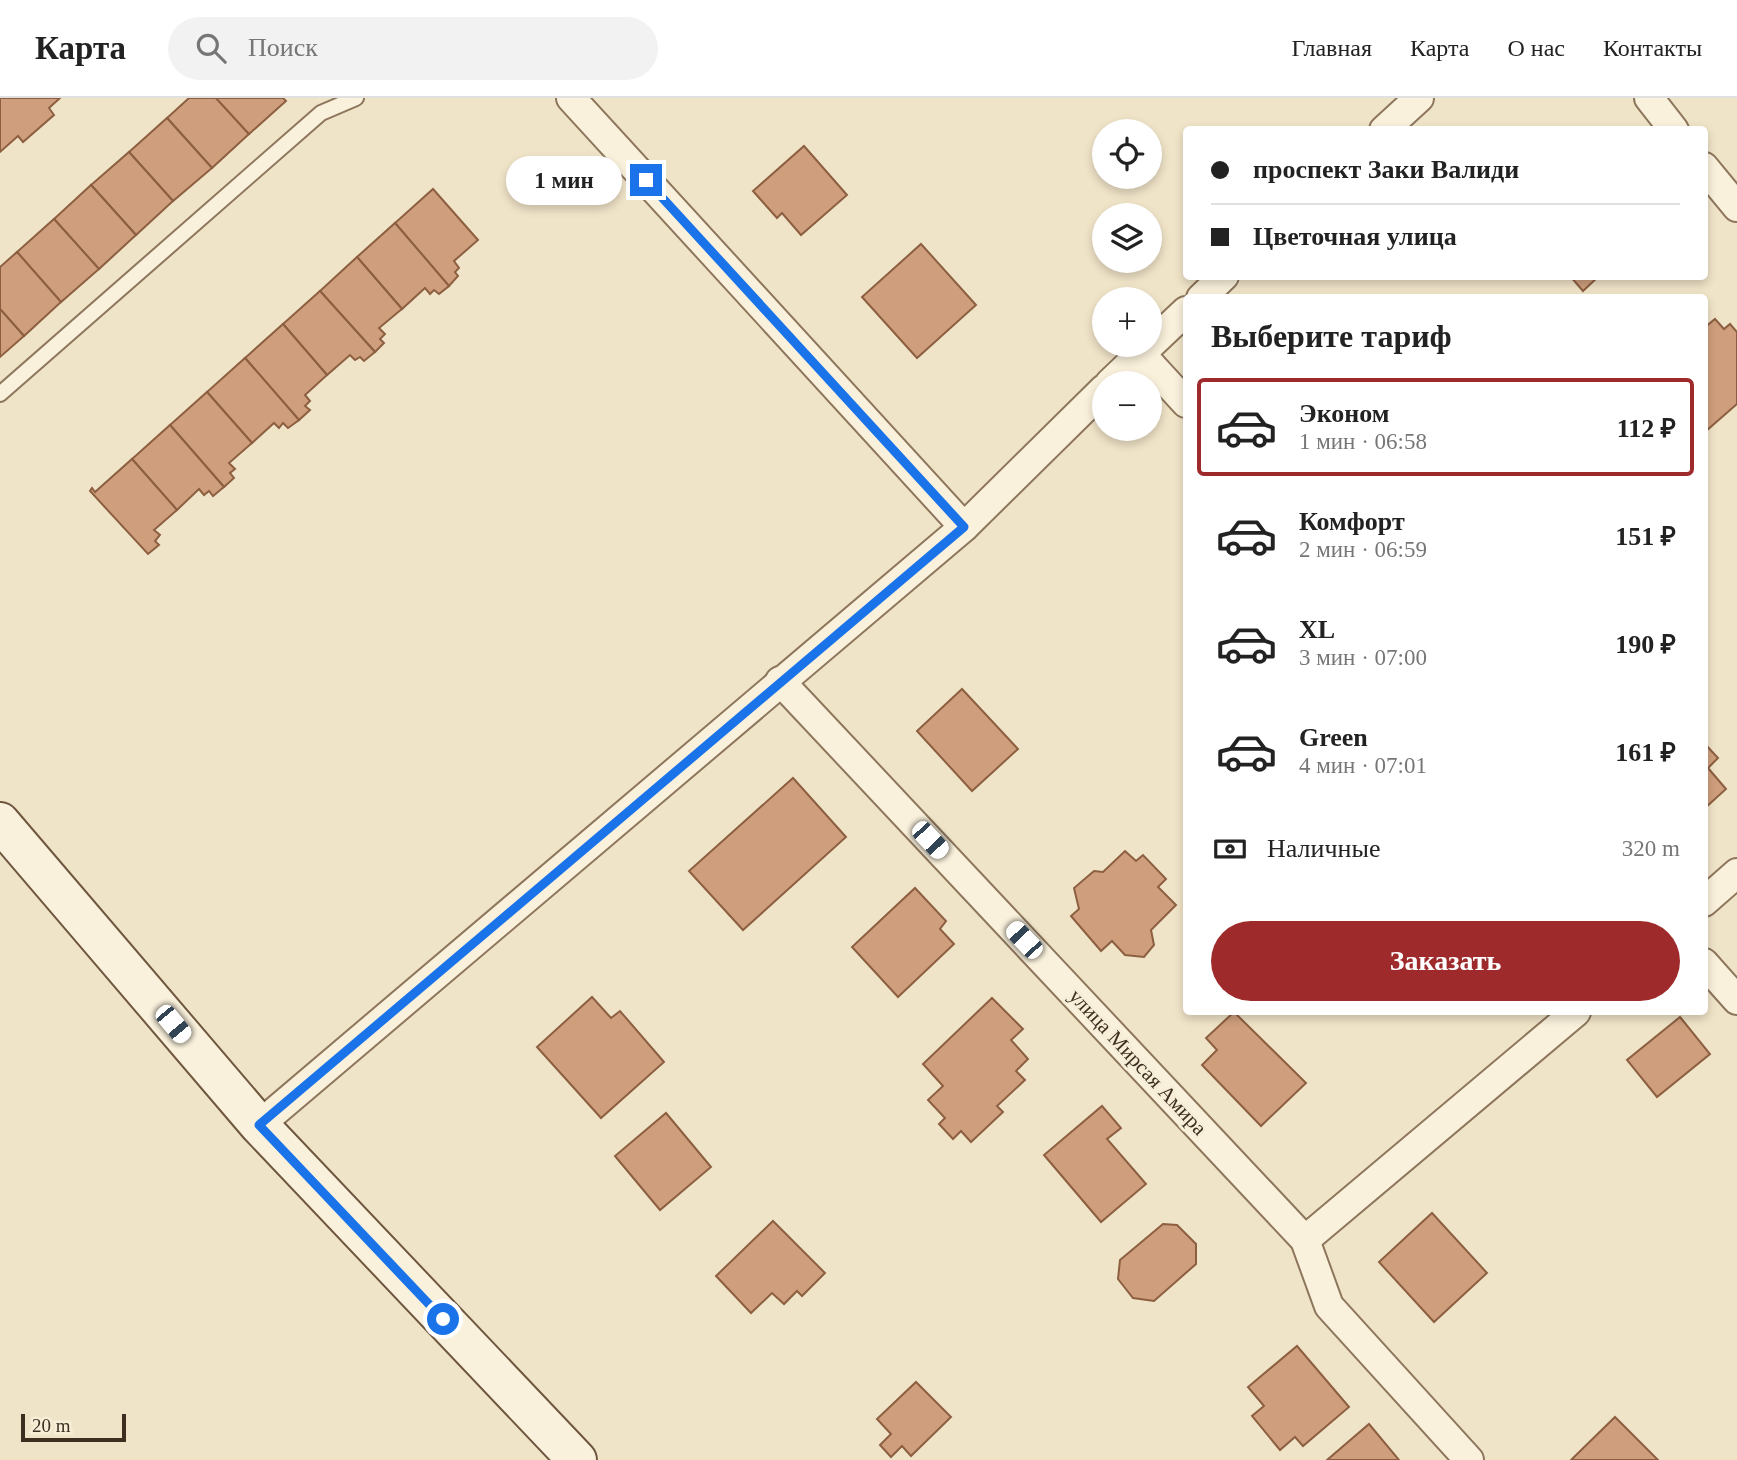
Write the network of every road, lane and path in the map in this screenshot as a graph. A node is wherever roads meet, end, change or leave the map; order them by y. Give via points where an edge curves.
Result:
1 (356, 98) edge
2 (571, 98) edge
3 (1419, 98) edge
4 (1649, 98) edge
5 (1388, 126) edge
6 (1671, 126) edge
7 (1708, 172) edge
8 (1737, 207) edge
9 (1220, 280) edge
10 (1205, 294) edge
11 (1183, 314) edge
12 (1162, 334) edge
13 (1137, 357) edge
14 (1153, 357) edge
15 (1123, 371) edge
16 (0, 394) edge
17 (1183, 399) edge
18 (1092, 401) edge
19 (964, 527) junction
20 (780, 681) junction
21 (0, 822) edge
22 (1737, 873) edge
23 (1708, 898) edge
24 (1708, 967) edge
25 (1737, 1000) edge
26 (1572, 1015) edge
27 (259, 1125) junction
28 (1305, 1240) junction
29 (577, 1460) edge
30 (1469, 1460) edge

1 - 16 lane via 321,113
2 - 19 street
3 - 5 street
4 - 6 street
7 - 8 street
9 - 10 street
11 - 12 street
13 - 15 street
14 - 17 street
18 - 19 street
19 - 20 street
20 - 27 street
20 - 28 street, улица Мирсая Амира
21 - 27 street
22 - 23 street
24 - 25 street
26 - 28 street
27 - 29 street
28 - 30 street, улица Мирсая Амира via 1329,1306

